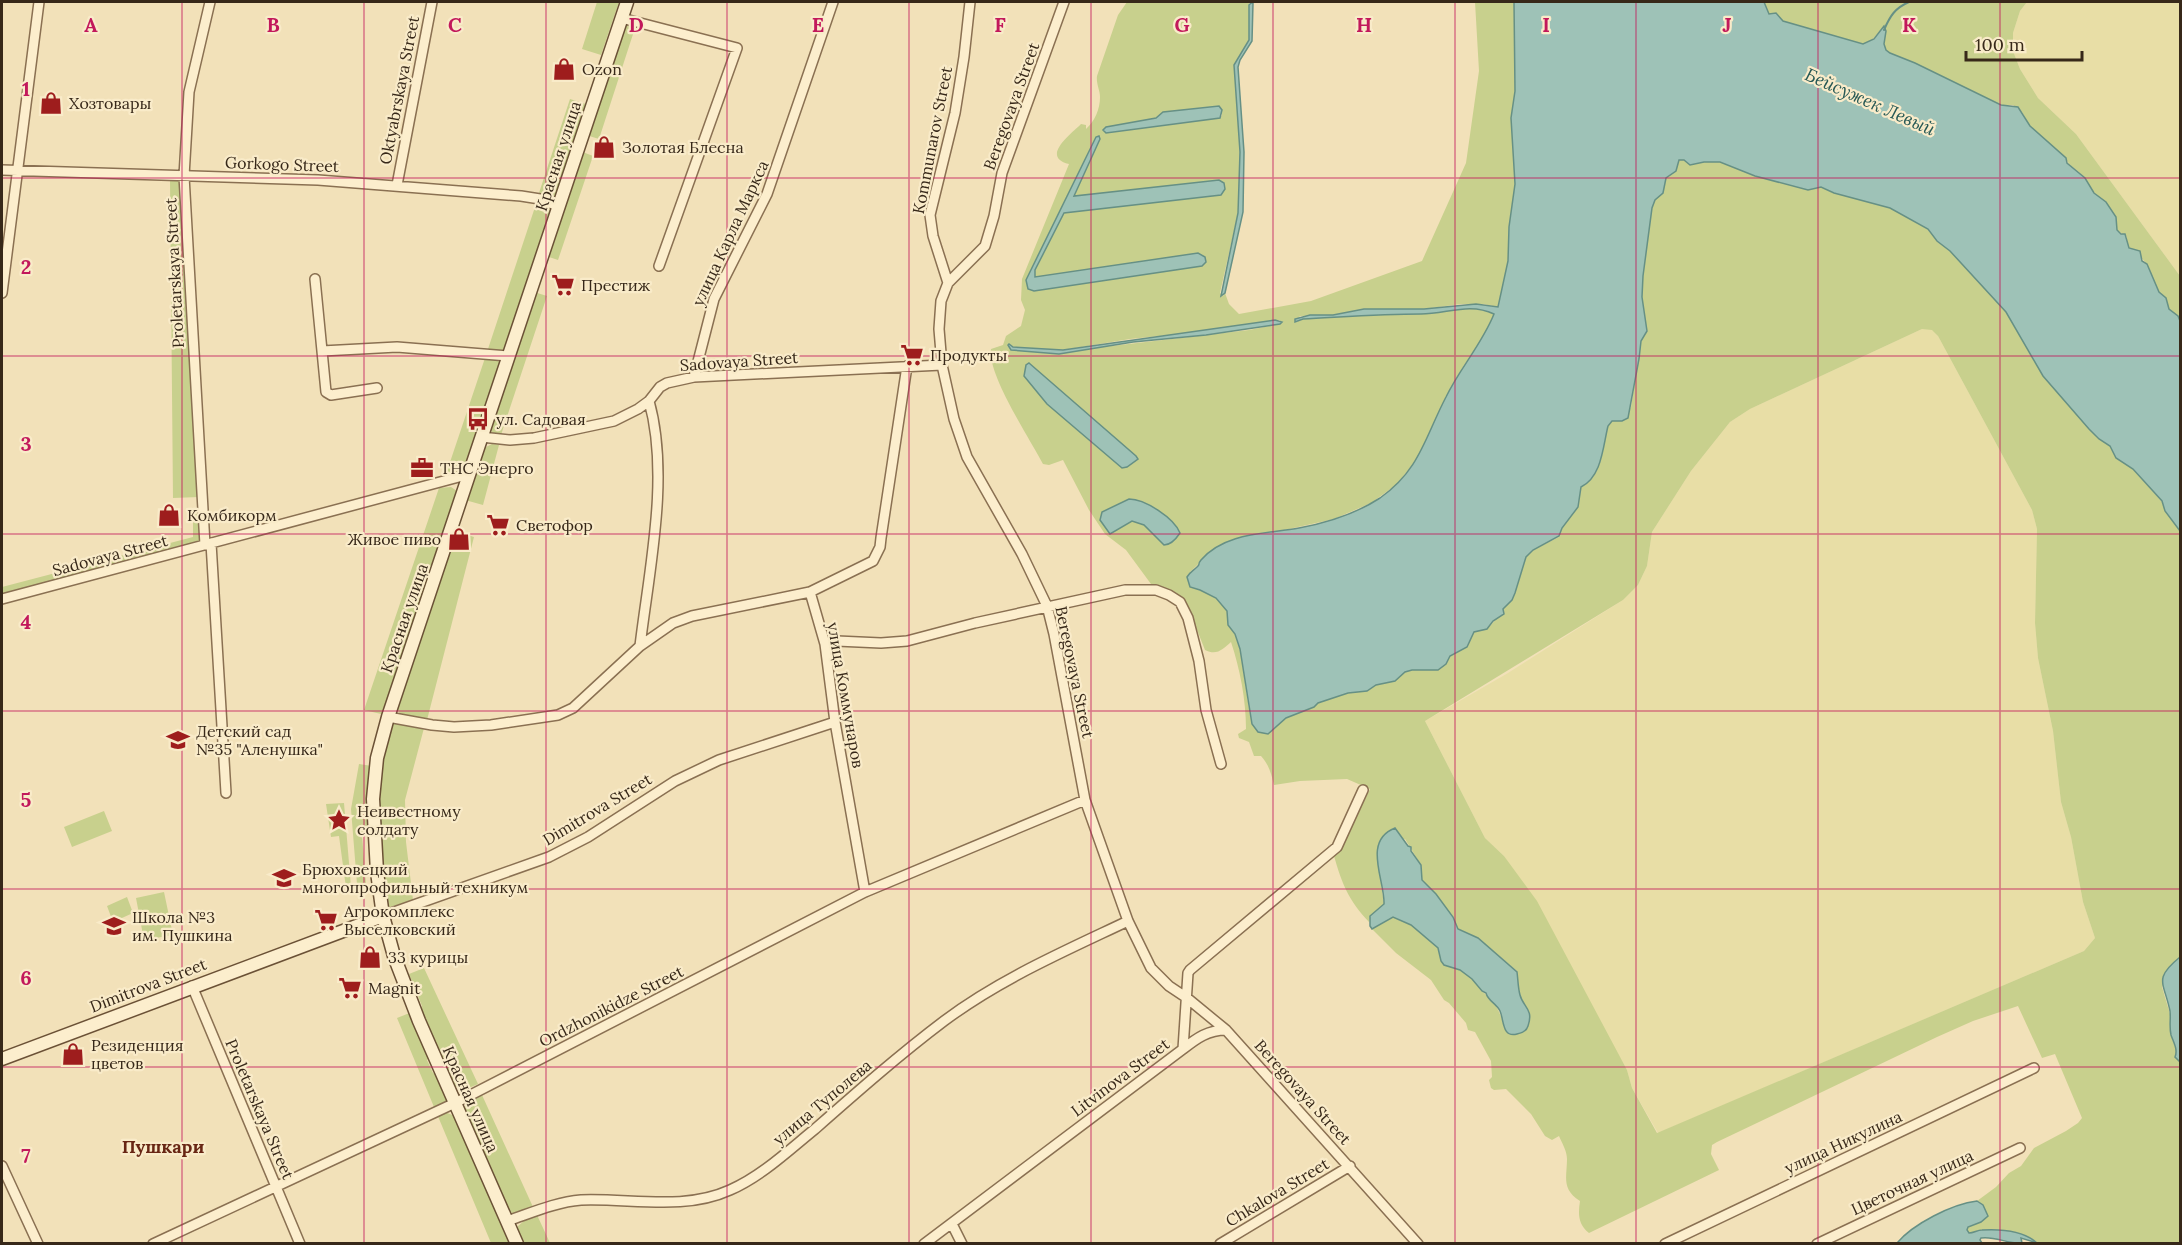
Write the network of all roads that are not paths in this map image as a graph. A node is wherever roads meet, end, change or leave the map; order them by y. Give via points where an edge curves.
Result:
1 (39, 2) edge
2 (210, 2) edge
3 (432, 2) edge
4 (627, 2) edge
5 (833, 2) edge
6 (970, 2) edge
7 (1064, 2) edge
8 (621, 18) junction
9 (2, 170) edge
10 (16, 170) junction
11 (184, 176) junction
12 (397, 185) junction
13 (558, 206) junction
14 (659, 266) dead end
15 (315, 279) dead end
16 (948, 283) junction
17 (2, 293) edge
18 (322, 351) junction
19 (508, 356) junction
20 (942, 365) junction
21 (907, 366) junction
22 (694, 377) junction
23 (377, 388) dead end
24 (649, 401) junction
25 (482, 437) junction
26 (470, 474) junction
27 (208, 544) junction
28 (810, 592) junction
29 (2, 599) edge
30 (1047, 606) junction
31 (825, 644) junction
32 (640, 646) junction
33 (388, 717) junction
34 (835, 722) junction
35 (1221, 764) dead end
36 (1363, 790) dead end
37 (225, 793) dead end
38 (1085, 800) junction
39 (865, 892) junction
40 (383, 916) junction
41 (1128, 921) junction
42 (192, 986) junction
43 (1187, 998) junction
44 (1226, 1030) junction
45 (1183, 1049) junction
46 (2, 1059) edge
47 (2034, 1068) dead end
48 (455, 1103) junction
49 (2020, 1148) dead end
50 (2, 1166) edge
51 (1350, 1166) junction
52 (276, 1187) junction
53 (507, 1221) junction
54 (952, 1224) junction
55 (38, 1244) edge
56 (153, 1244) edge
57 (300, 1244) edge
58 (517, 1244) edge
59 (924, 1244) edge
60 (962, 1244) edge
61 (1220, 1244) edge
62 (1418, 1244) edge
63 (1665, 1244) edge
64 (1817, 1244) edge

1 - 10 street
2 - 11 street, Proletarskaya Street via 188,103
3 - 12 street, Oktyabrskaya Street
4 - 8 street, Красная улица
5 - 22 street, улица Карла Маркса via 767,194 714,299
6 - 16 street, Kommunarov Street via 959,92 930,215
7 - 16 street, Beregovaya Street via 1002,173 985,246
8 - 13 street, Красная улица
8 - 14 street via 736,48
9 - 10 street, Gorkogo Street
10 - 11 street, Gorkogo Street
10 - 17 street
11 - 12 street, Gorkogo Street
11 - 27 street, Proletarskaya Street
12 - 13 street, Gorkogo Street via 532,197
13 - 19 street, Красная улица
15 - 18 street
16 - 20 street, Beregovaya Street via 940,310
18 - 19 street via 397,347
18 - 23 street via 324,389 328,394
19 - 25 street, Красная улица
20 - 21 street, Sadovaya Street
20 - 30 street, Beregovaya Street via 967,457
21 - 22 street, Sadovaya Street
21 - 28 street via 877,554 873,561
22 - 24 street, Sadovaya Street via 667,383
24 - 25 street, Sadovaya Street via 614,421 534,438
24 - 32 street via 656,433 657,490
25 - 26 street, Красная улица
26 - 27 street, Sadovaya Street
26 - 33 street, Красная улица
27 - 29 street, Sadovaya Street
27 - 37 street, Proletarskaya Street
28 - 31 street, улица Коммунаров
28 - 32 street via 682,619
30 - 31 street via 907,641
30 - 35 street via 1135,589 1156,590 1180,602 1196,647 1206,710
30 - 38 street, Beregovaya Street
31 - 34 street, улица Коммунаров
32 - 33 street via 573,708 550,717 454,727
33 - 40 street, Красная улица via 377,758 373,799
34 - 39 street, улица Коммунаров
34 - 40 street, Dimitrova Street via 711,763 549,857
36 - 43 street, Litvinova Street via 1337,847 1193,967 1188,973
38 - 39 street, Ordzhonikidze Street
38 - 41 street, Beregovaya Street
39 - 48 street, Ordzhonikidze Street
40 - 42 street, Dimitrova Street
40 - 48 street, Красная улица via 408,994
41 - 43 street, Beregovaya Street via 1151,968
41 - 53 street, улица Туполева via 1018,975 966,1006 784,1154 732,1190 701,1199 663,1202 580,1200
42 - 46 street, Dimitrova Street
42 - 52 street, Proletarskaya Street
43 - 44 street, Beregovaya Street
43 - 45 street, Litvinova Street
44 - 45 street via 1202,1035
44 - 51 street, Beregovaya Street
45 - 54 street, Litvinova Street
47 - 63 street, улица Никулина
48 - 52 street, Ordzhonikidze Street
48 - 53 street, Красная улица
49 - 64 street, Цветочная улица
50 - 55 street
51 - 61 street, Chkalova Street
51 - 62 street, Beregovaya Street
52 - 56 street, Ordzhonikidze Street
52 - 57 street, Proletarskaya Street
53 - 58 street, Красная улица
54 - 59 street, Litvinova Street
54 - 60 street

